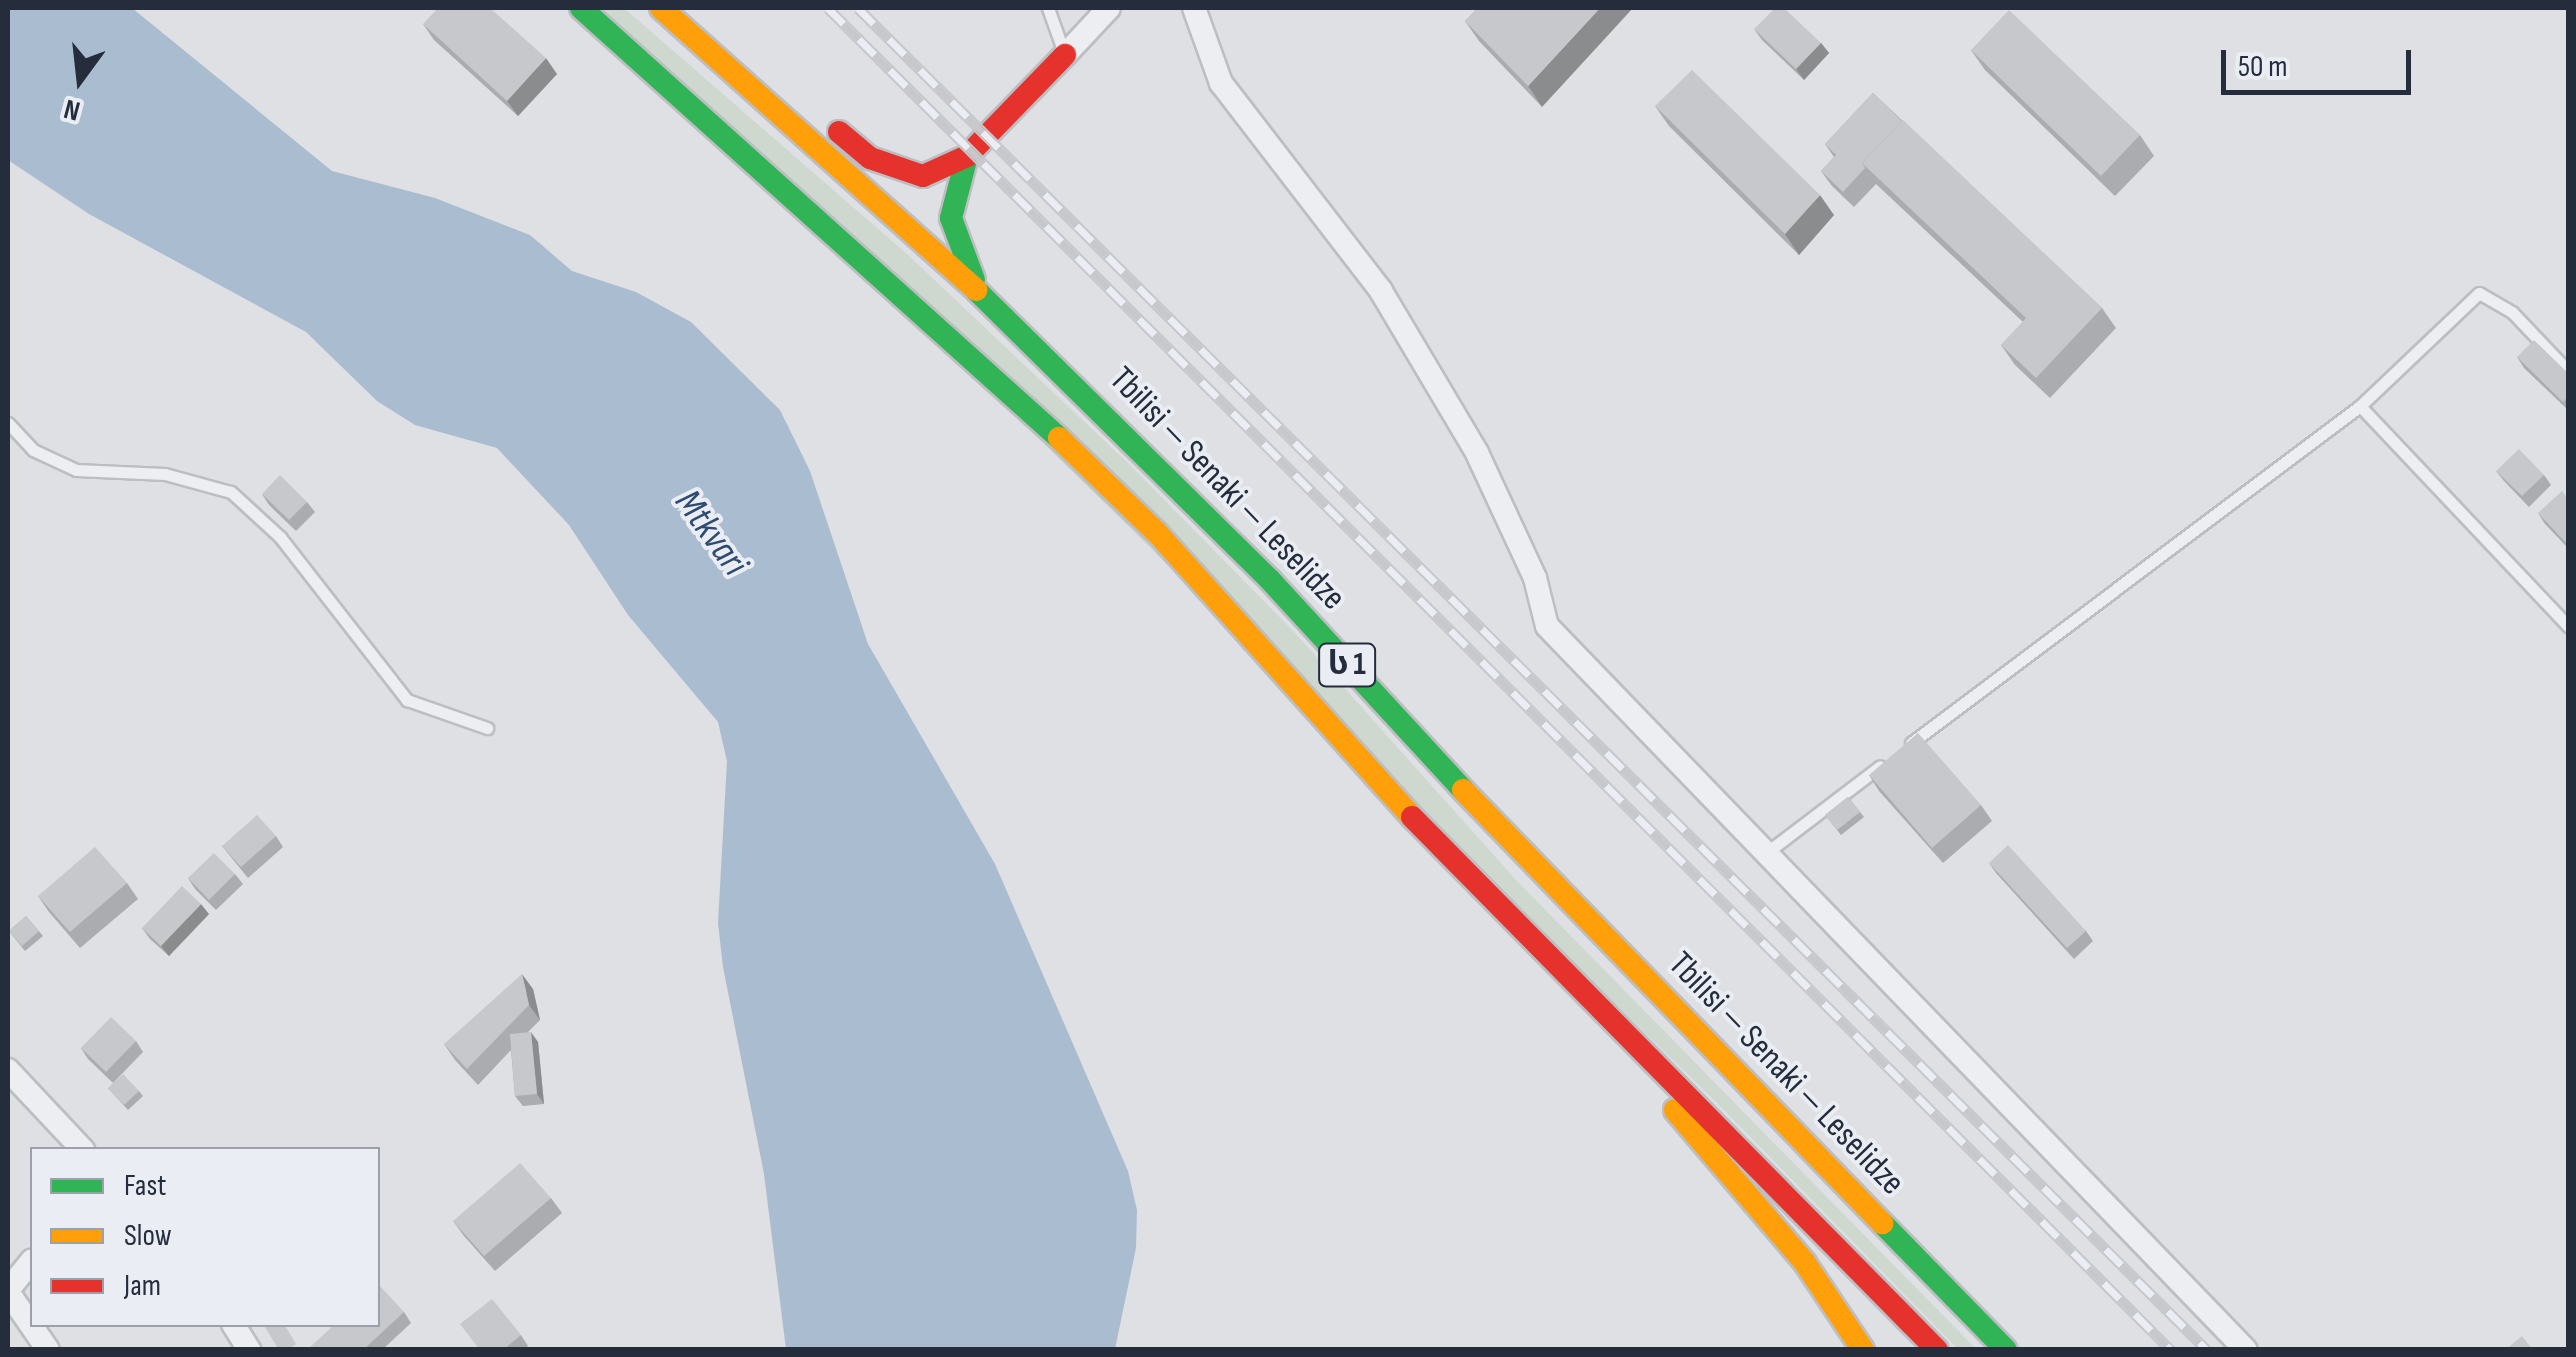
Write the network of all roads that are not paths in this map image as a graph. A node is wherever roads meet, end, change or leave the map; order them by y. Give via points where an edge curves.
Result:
1 (581, 8) edge
2 (661, 8) edge
3 (1048, 8) edge
4 (1109, 8) edge
5 (1194, 8) edge
6 (1066, 55) junction
7 (745, 79) junction
8 (967, 156) junction
9 (979, 290) junction
10 (2568, 371) edge
11 (2360, 406) junction
12 (8, 422) edge
13 (2568, 626) edge
14 (487, 728) dead end
15 (1766, 852) junction
16 (1573, 979) junction
17 (8, 1070) edge
18 (80, 1147) edge
19 (30, 1263) edge
20 (8, 1291) edge
21 (30, 1323) edge
22 (32, 1327) edge
23 (235, 1327) edge
24 (48, 1350) edge
25 (249, 1350) edge
26 (1863, 1350) edge
27 (1937, 1350) edge
28 (2006, 1350) edge
29 (2246, 1350) edge

1 - 16 main road, ს 1 via 983,366 1159,535 1365,769
2 - 7 main road, Tbilisi — Senaki — Leselidze / ს 1
3 - 6 lane
4 - 6 street
5 - 15 street via 1220,83 1381,291 1478,453 1535,578 1547,626
6 - 8 main road
7 - 8 main road via 796,96 870,158 900,172 924,176
7 - 9 main road, Tbilisi — Senaki — Leselidze / ს 1
8 - 9 main road via 951,218
9 - 28 main road, Tbilisi — Senaki — Leselidze / ს 1 via 1270,580 1513,845
10 - 11 lane via 2512,312 2479,293
11 - 13 lane
11 - 15 lane
12 - 14 lane via 33,450 76,470 166,474 231,492 280,537 407,700
15 - 29 street
16 - 26 main road via 1805,1263
16 - 27 main road, ს 1
17 - 18 street
19 - 20 street
20 - 21 street
22 - 24 street
23 - 25 street

